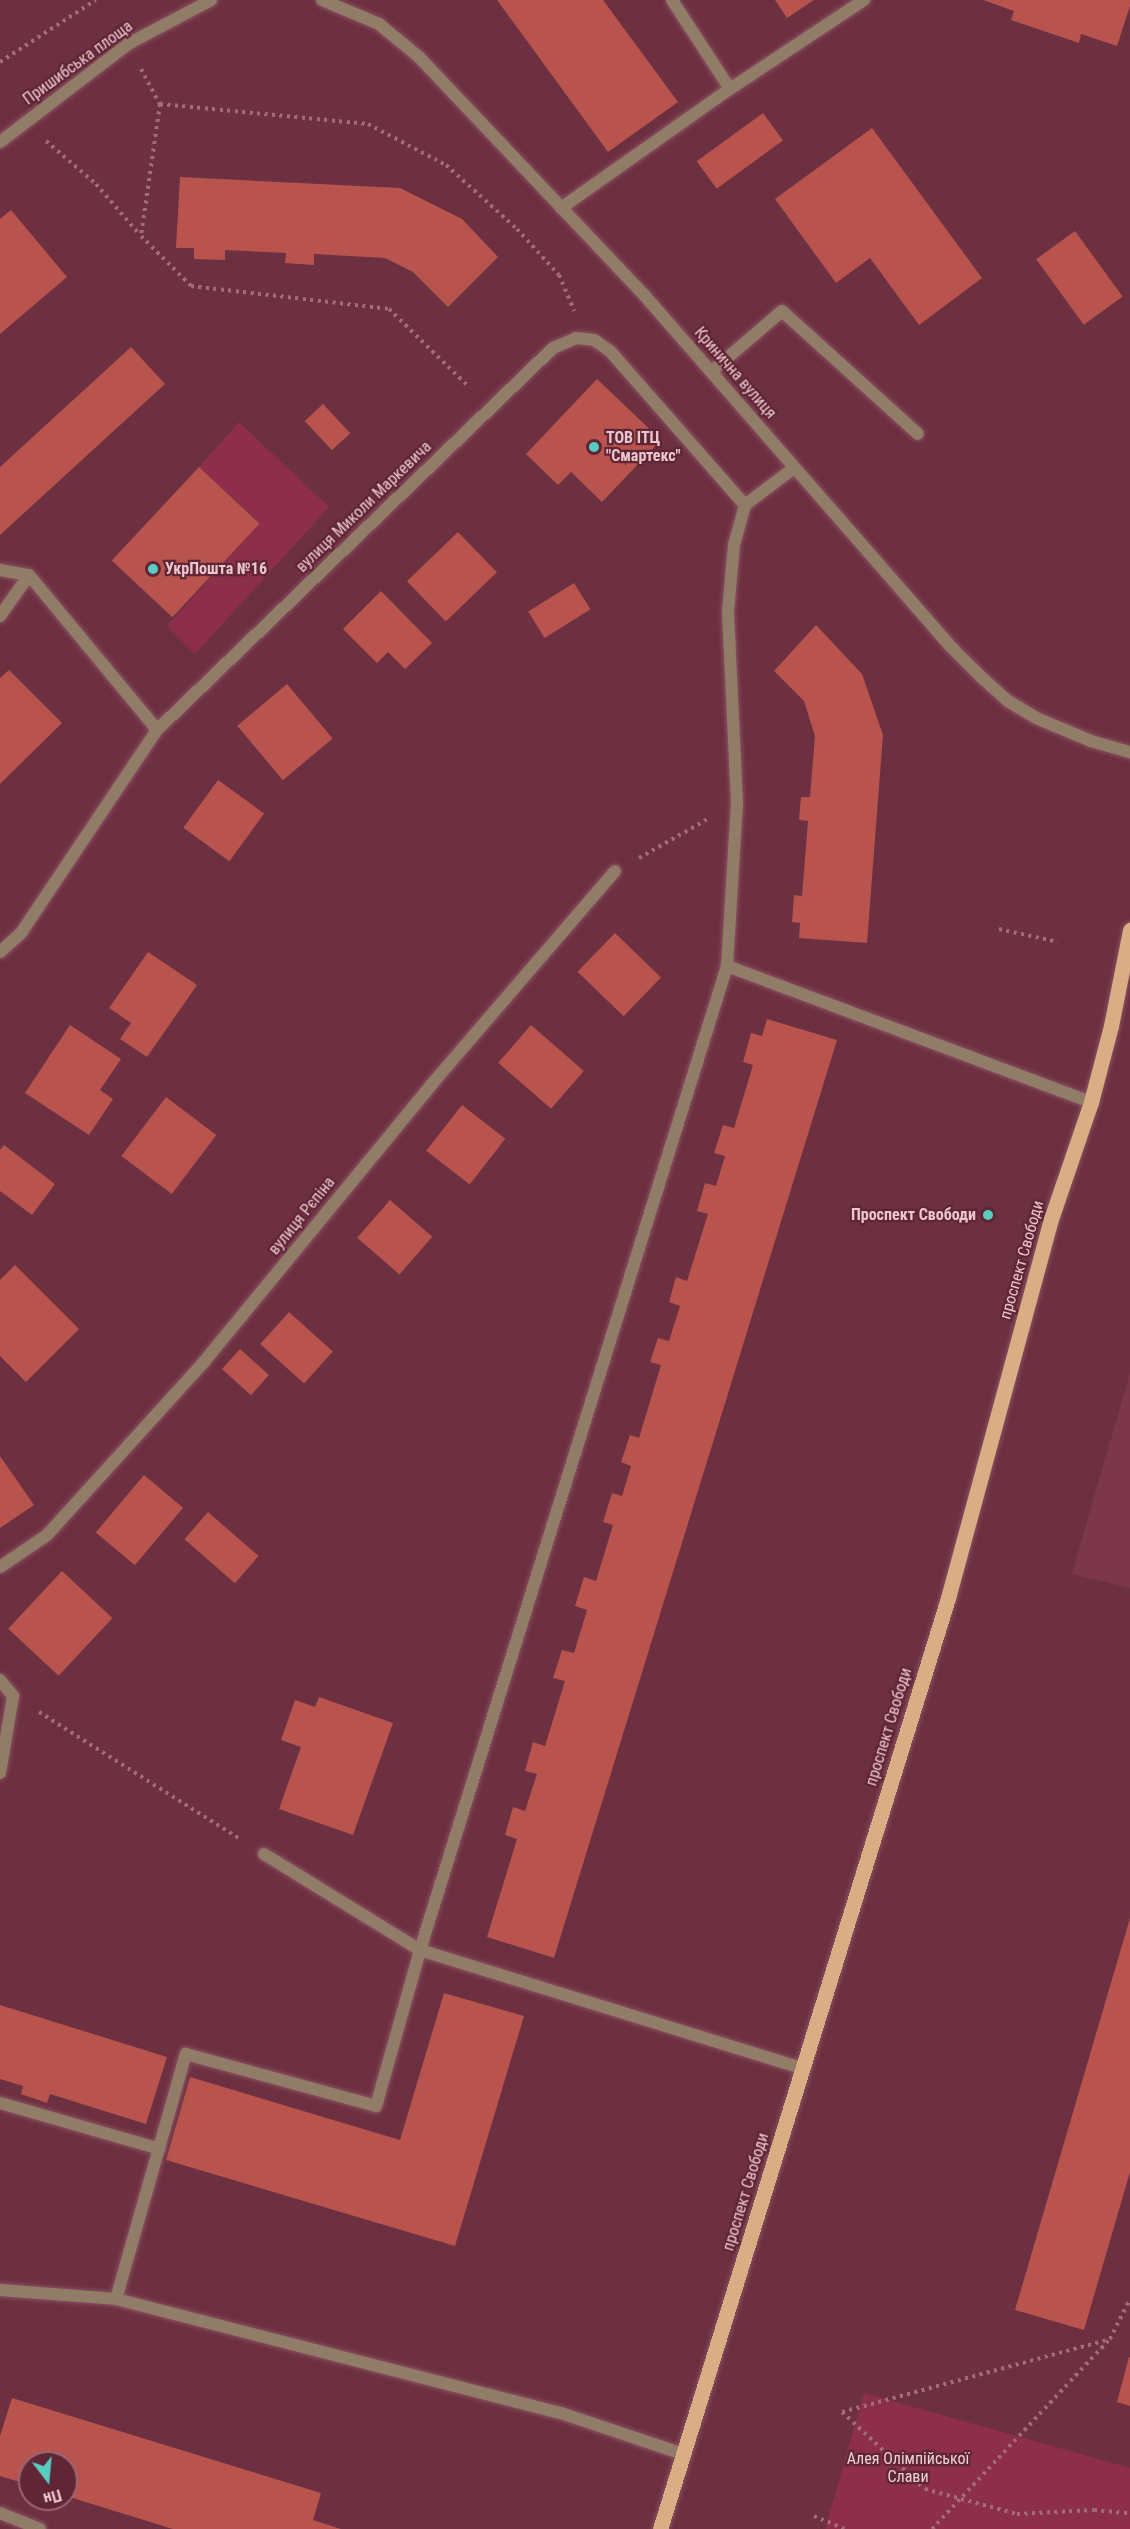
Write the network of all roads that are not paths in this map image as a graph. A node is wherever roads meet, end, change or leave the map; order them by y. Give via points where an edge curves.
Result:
1 (211, 0) edge
2 (322, 0) edge
3 (672, 0) edge
4 (864, 0) edge
5 (730, 89) junction
6 (0, 142) edge
7 (561, 208) junction
8 (712, 371) junction
9 (918, 434) dead end
10 (794, 468) junction
11 (745, 506) junction
12 (0, 570) edge
13 (28, 575) junction
14 (0, 616) edge
15 (157, 730) junction
16 (1130, 752) edge
17 (615, 871) road end
18 (1130, 930) edge
19 (0, 952) edge
20 (727, 966) junction
21 (1091, 1102) junction
22 (0, 1567) edge
23 (0, 1680) edge
24 (0, 1773) edge
25 (264, 1854) road end
26 (420, 1950) junction
27 (802, 2068) junction
28 (0, 2103) edge
29 (160, 2149) junction
30 (0, 2290) edge
31 (116, 2299) junction
32 (683, 2454) junction
33 (0, 2513) edge
34 (25, 2526) edge
35 (40, 2529) edge
36 (660, 2529) edge

1 - 6 street, Пришибська площа via 128,44
2 - 7 street, Кринична вулиця via 379,24 419,57
3 - 5 street
4 - 5 street
5 - 7 street
7 - 8 street, Кринична вулиця
8 - 9 street via 782,311
8 - 10 street, Кринична вулиця
10 - 11 street
10 - 16 street, Кринична вулиця via 951,647 1008,701 1036,718 1091,741
11 - 15 street, вулиця Миколи Маркевича via 610,351 594,340 576,338 553,348
11 - 20 street via 734,545 728,612 737,803
12 - 13 street
13 - 14 street
13 - 15 street
15 - 19 street, вулиця Миколи Маркевича via 21,933
17 - 22 street, вулиця Рєпіна via 431,1085 195,1372 47,1535
18 - 21 main road, проспект Свободи
20 - 21 street
20 - 26 street
21 - 27 main road, проспект Свободи via 1051,1219 948,1598
23 - 24 street via 13,1696
25 - 26 street
26 - 27 street
26 - 29 street via 376,2106 186,2054
27 - 32 main road, проспект Свободи
28 - 29 street
29 - 31 street
30 - 31 street
31 - 32 street via 561,2413
32 - 36 main road, проспект Свободи
33 - 34 street
34 - 35 street

